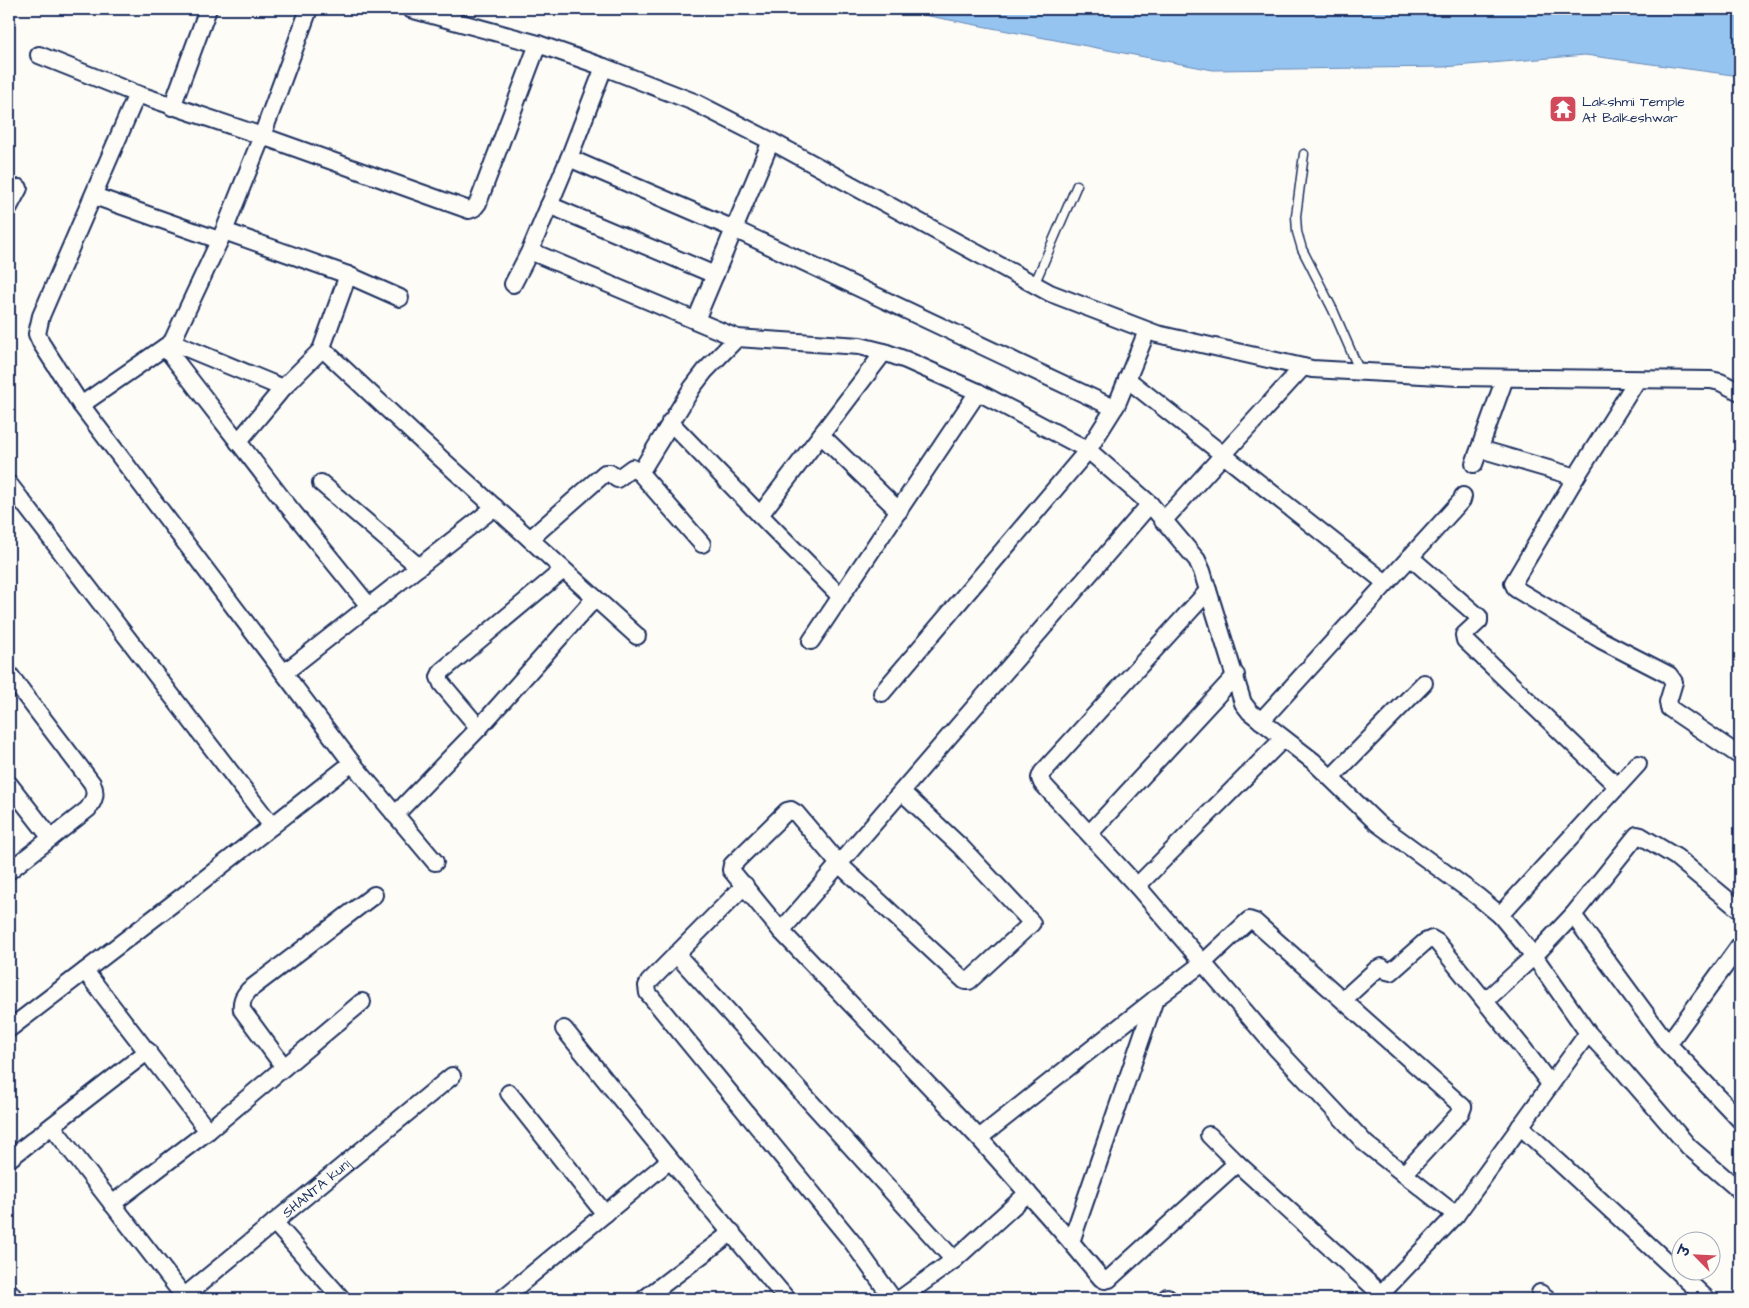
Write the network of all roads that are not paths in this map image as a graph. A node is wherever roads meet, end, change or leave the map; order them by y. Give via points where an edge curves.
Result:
1 (208, 9) edge
2 (309, 9) edge
3 (410, 9) edge
4 (538, 44) junction
5 (38, 55) dead end
6 (604, 67) junction
7 (137, 94) junction
8 (172, 107) junction
9 (262, 136) junction
10 (771, 141) junction
11 (1304, 154) dead end
12 (569, 158) junction
13 (1076, 185) dead end
14 (20, 188) dead end
15 (94, 196) junction
16 (549, 205) junction
17 (9, 207) edge
18 (734, 229) junction
19 (221, 236) junction
20 (530, 251) junction
21 (348, 275) junction
22 (715, 275) junction
23 (513, 284) dead end
24 (1034, 285) junction
25 (400, 298) dead end
26 (696, 320) junction
27 (1147, 331) junction
28 (737, 338) junction
29 (169, 345) junction
30 (321, 350) junction
31 (884, 352) junction
32 (1303, 367) junction
33 (1360, 372) junction
34 (1505, 378) junction
35 (1127, 379) junction
36 (1637, 380) junction
37 (283, 388) junction
38 (978, 392) junction
39 (1740, 392) edge
40 (81, 405) junction
41 (1115, 407) junction
42 (670, 422) junction
43 (821, 435) junction
44 (238, 442) junction
45 (1088, 450) junction
46 (1224, 456) junction
47 (640, 474) junction
48 (1576, 477) junction
49 (321, 483) dead end
50 (9, 484) edge
51 (1463, 496) dead end
52 (1150, 504) junction
53 (495, 507) junction
54 (899, 511) junction
55 (760, 515) junction
56 (1163, 520) junction
57 (530, 539) junction
58 (702, 544) dead end
59 (1410, 557) junction
60 (419, 567) junction
61 (563, 570) junction
62 (1386, 583) junction
63 (1208, 591) junction
64 (841, 597) junction
65 (595, 598) junction
66 (369, 606) junction
67 (637, 636) dead end
68 (811, 641) dead end
69 (284, 673) junction
70 (1236, 675) junction
71 (11, 680) edge
72 (1424, 683) dead end
73 (882, 693) dead end
74 (1261, 721) junction
75 (479, 728) junction
76 (1283, 738) junction
77 (1740, 756) edge
78 (352, 763) junction
79 (1638, 764) dead end
80 (1331, 778) junction
81 (9, 784) edge
82 (1617, 786) junction
83 (902, 792) junction
84 (395, 815) junction
85 (272, 826) junction
86 (1090, 833) junction
87 (51, 838) junction
88 (435, 862) dead end
89 (839, 864) junction
90 (9, 870) edge
91 (745, 885) junction
92 (1137, 886) junction
93 (374, 895) dead end
94 (1740, 910) edge
95 (1500, 915) junction
96 (1572, 915) junction
97 (781, 931) junction
98 (1740, 944) edge
99 (676, 954) junction
100 (1534, 956) junction
101 (1204, 962) junction
102 (86, 971) junction
103 (1155, 998) junction
104 (1343, 1000) junction
105 (1485, 1001) junction
106 (362, 1002) dead end
107 (9, 1029) edge
108 (564, 1029) dead end
109 (1588, 1033) junction
110 (1668, 1044) junction
111 (148, 1052) junction
112 (284, 1067) junction
113 (452, 1076) dead end
114 (1550, 1084) junction
115 (509, 1093) dead end
116 (1740, 1120) edge
117 (52, 1126) junction
118 (1520, 1126) junction
119 (208, 1131) junction
120 (1209, 1135) dead end
121 (979, 1138) junction
122 (9, 1159) edge
123 (670, 1160) junction
124 (1237, 1164) junction
125 (1404, 1174) junction
126 (1740, 1191) edge
127 (1028, 1193) junction
128 (112, 1204) junction
129 (605, 1214) junction
130 (1456, 1215) junction
131 (274, 1222) junction
132 (732, 1232) junction
133 (1071, 1242) junction
134 (954, 1260) junction
135 (9, 1291) edge
136 (1385, 1295) edge
137 (183, 1298) edge
138 (15, 1299) edge
139 (342, 1299) edge
140 (502, 1299) edge
141 (644, 1299) edge
142 (786, 1299) edge
143 (893, 1299) edge
144 (900, 1299) edge
145 (1708, 1299) edge

1 - 8 street
2 - 9 street
3 - 4 street
4 - 6 street
4 - 9 street via 478,203 469,210
5 - 7 street
6 - 10 street via 694,102
6 - 12 street
7 - 8 street
7 - 15 street
8 - 9 street
9 - 19 street
10 - 18 street
10 - 24 street
11 - 33 lane via 1297,232
12 - 16 street
12 - 18 street
13 - 24 lane
14 - 17 street
15 - 19 street
15 - 40 street via 41,316 37,334
16 - 20 street
16 - 22 street
18 - 22 street
18 - 41 street
19 - 21 street
19 - 29 street
20 - 23 street
20 - 26 street
21 - 25 street
21 - 30 street
22 - 26 street
24 - 27 street
26 - 28 street
27 - 32 street
27 - 35 street
28 - 31 street via 860,346
28 - 42 street via 705,371
29 - 37 street
29 - 40 street
29 - 44 street
30 - 37 street
30 - 53 street
31 - 38 street
31 - 43 street
32 - 33 street
32 - 46 street
33 - 34 street
34 - 36 street
34 - 48 street via 1477,457
35 - 41 street
35 - 46 street
36 - 39 street via 1711,380
36 - 48 street
37 - 44 street
38 - 45 street
38 - 54 street
40 - 69 street
41 - 45 street
42 - 47 street
42 - 55 street
43 - 54 street
43 - 55 street
44 - 66 street
45 - 52 street
45 - 73 street
46 - 56 street
46 - 62 street
47 - 57 street via 632,468 617,479 605,473
47 - 58 street
48 - 77 street via 1513,586 1601,640 1669,675 1674,682 1669,708
49 - 60 street
50 - 85 street
51 - 59 street
52 - 56 street
52 - 83 street
53 - 57 street
53 - 60 street
54 - 64 street
55 - 64 street
56 - 63 street via 1197,560
57 - 61 street
59 - 62 street
59 - 82 street via 1479,617 1479,621 1464,635 1465,640
60 - 66 street
61 - 65 street
61 - 75 street via 442,671 439,677 442,684
62 - 74 street
63 - 70 street
63 - 86 street via 1042,773 1042,783
64 - 68 street
65 - 67 street
65 - 75 street
66 - 69 street
69 - 78 street
70 - 74 street via 1243,703
70 - 86 street
71 - 87 street via 96,790 88,809
72 - 80 street
74 - 76 street
75 - 84 street
76 - 80 street
76 - 92 street
78 - 84 street
78 - 85 street
79 - 82 street
80 - 95 street via 1377,823
81 - 87 street
82 - 95 street
83 - 89 street
83 - 89 street via 961,847 1032,920 1031,924 967,982
84 - 88 street
85 - 102 street
86 - 92 street
87 - 90 street
89 - 91 street via 790,810 732,865 732,870
89 - 97 street
91 - 97 street
91 - 99 street
92 - 101 street
93 - 112 street via 244,997 242,1010
94 - 96 street via 1676,857 1637,836
95 - 100 street
96 - 100 street
96 - 110 street
97 - 121 street
98 - 110 street
99 - 134 street
99 - 143 street via 649,982 648,993 853,1243
100 - 105 street
100 - 109 street
101 - 103 street
101 - 104 street via 1249,920
101 - 125 street via 1277,1049 1366,1144
102 - 107 street
102 - 111 street
103 - 121 street
103 - 133 street
104 - 105 street via 1377,968 1391,972 1432,939
104 - 125 street via 1463,1107
105 - 114 street
106 - 112 street
108 - 123 street
109 - 114 street
109 - 126 street via 1689,1147
110 - 116 street
111 - 117 street
111 - 119 street
112 - 119 street
113 - 131 street, SHANTA kunj
114 - 118 street
115 - 129 street
117 - 122 street
117 - 128 street
118 - 130 street
118 - 145 street
119 - 128 street
120 - 124 street
121 - 127 street
123 - 129 street
123 - 132 street
124 - 133 street via 1108,1279 1101,1278
124 - 136 street
125 - 130 street
127 - 133 street
127 - 134 street
128 - 137 street
129 - 140 street
130 - 136 street
131 - 137 street, SHANTA kunj
131 - 139 street
132 - 141 street
132 - 142 street
134 - 144 street
135 - 138 street

